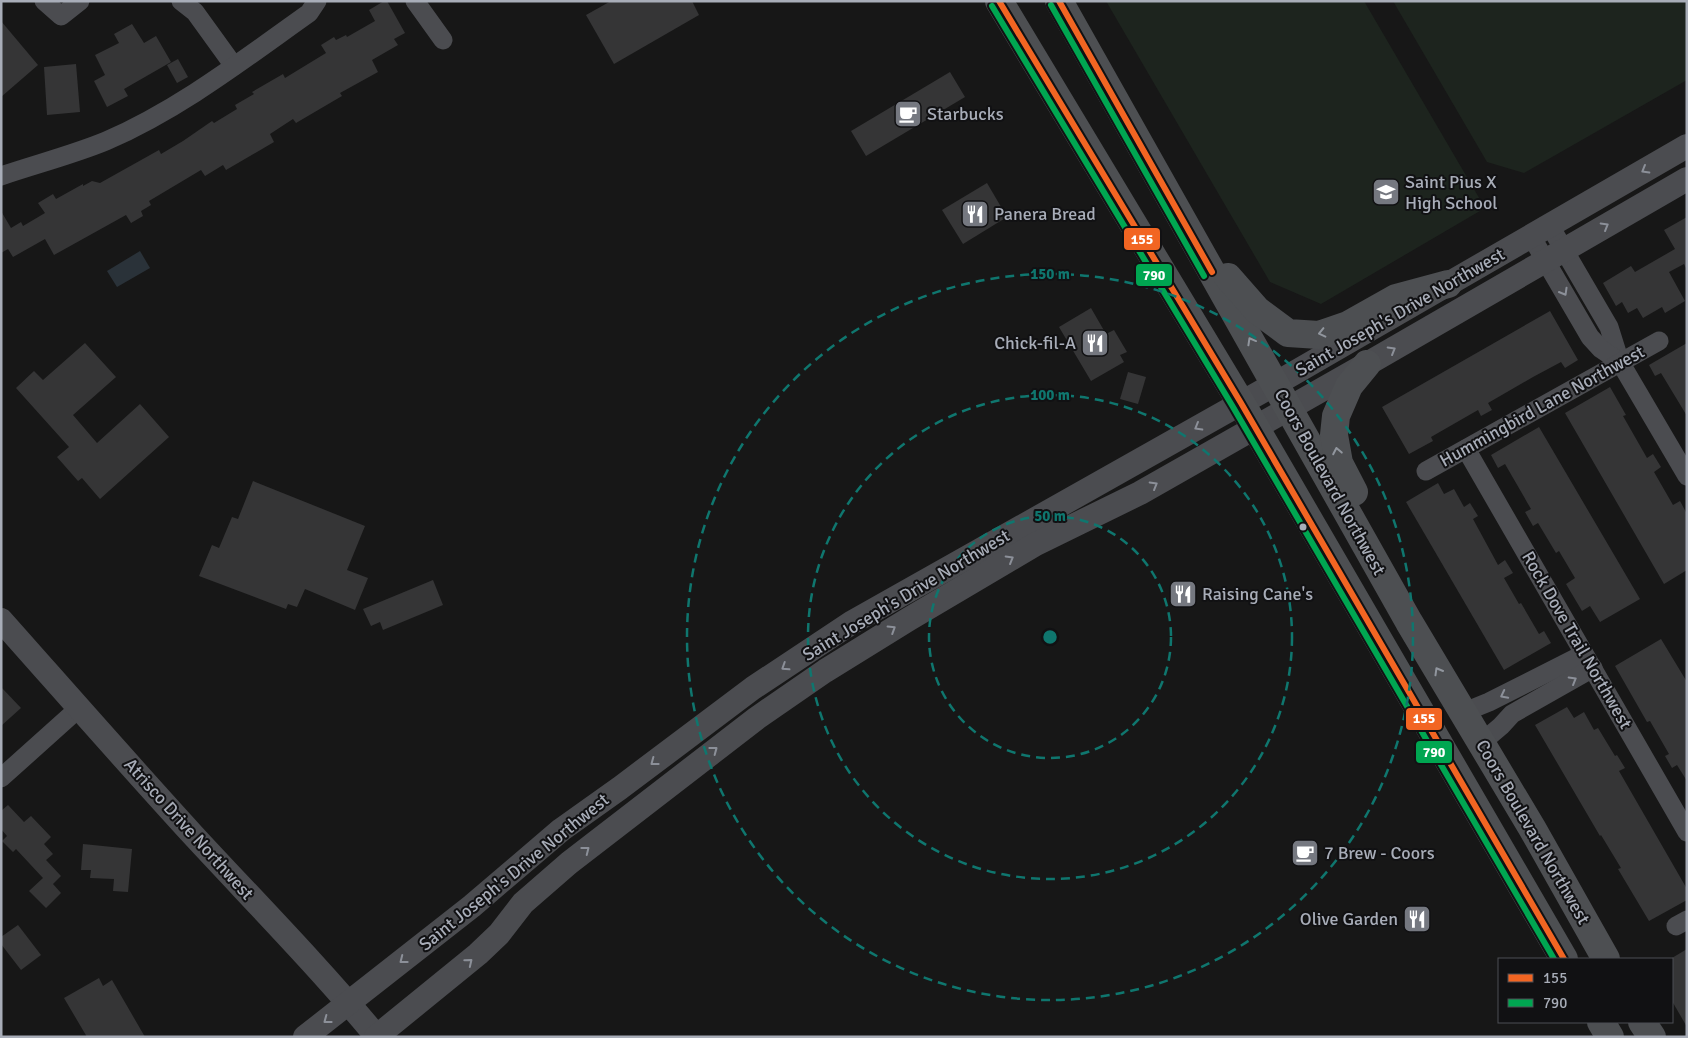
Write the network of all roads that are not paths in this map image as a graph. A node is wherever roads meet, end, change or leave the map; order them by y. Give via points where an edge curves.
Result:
1 (44, 1) edge
2 (80, 1) edge
3 (181, 1) edge
4 (317, 1) edge
5 (415, 1) edge
6 (999, 1) edge
7 (1059, 1) edge
8 (443, 40) dead end
9 (234, 66) junction
10 (1687, 146) edge
11 (1, 176) edge
12 (1687, 179) edge
13 (1189, 231) junction
14 (1540, 231) junction
15 (1554, 255) junction
16 (1448, 284) junction
17 (1659, 341) dead end
18 (1620, 362) junction
19 (1368, 364) junction
20 (1275, 384) junction
21 (1240, 403) junction
22 (1288, 408) junction
23 (1254, 427) junction
24 (1466, 449) junction
25 (1426, 471) dead end
26 (1687, 476) edge
27 (1, 620) edge
28 (1409, 622) junction
29 (851, 624) junction
30 (865, 646) junction
31 (1589, 661) junction
32 (79, 708) junction
33 (1462, 713) junction
34 (1481, 743) junction
35 (1, 778) edge
36 (1687, 832) edge
37 (1563, 958) edge
38 (1605, 958) edge
39 (349, 1003) junction
40 (1602, 1023) edge
41 (1643, 1023) edge
42 (305, 1037) edge
43 (377, 1037) edge
44 (1610, 1037) edge
45 (1652, 1037) edge

1 - 2 street via 61,16
3 - 9 street via 195,12
4 - 9 street via 309,13
5 - 8 street
6 - 21 main road, Coors Boulevard Northwest
7 - 13 main road, Coors Boulevard Northwest
9 - 11 street via 172,107 107,140
10 -> 14 street, Saint Joseph's Drive Northwest
15 -> 12 street, Saint Joseph's Drive Northwest
16 -> 13 main road via 1396,298 1348,325 1319,335 1288,333 1257,310
20 -> 13 main road, Coors Boulevard Northwest
14 - 15 street
14 - 16 street, Saint Joseph's Drive Northwest
15 - 18 street via 1609,327
19 -> 15 street, Saint Joseph's Drive Northwest
16 - 20 street, Saint Joseph's Drive Northwest
17 - 18 street, Hummingbird Lane Northwest
18 - 24 street, Hummingbird Lane Northwest
18 - 26 street
19 - 22 street, Saint Joseph's Drive Northwest
28 -> 19 main road via 1407,589 1339,463 1334,435 1336,416 1349,386
20 - 21 street, Saint Joseph's Drive Northwest
20 - 22 main road, Coors Boulevard Northwest
21 - 23 main road, Coors Boulevard Northwest
21 -> 29 street, Saint Joseph's Drive Northwest
22 - 23 street, Saint Joseph's Drive Northwest
22 - 28 main road, Coors Boulevard Northwest
30 -> 23 street, Saint Joseph's Drive Northwest via 1036,544 1140,493
23 - 37 main road, Coors Boulevard Northwest
24 - 25 street, Hummingbird Lane Northwest
24 - 31 street, Rock Dove Trail Northwest
27 - 32 street, Atrisco Drive Northwest
33 -> 28 main road, Coors Boulevard Northwest
29 - 30 street
29 -> 39 street, Saint Joseph's Drive Northwest via 753,688 561,830 472,906
43 -> 30 street, Saint Joseph's Drive Northwest via 478,954 499,934 523,903 569,862 757,718
31 -> 33 street
34 -> 31 street via 1512,714
31 - 36 street, Rock Dove Trail Northwest
32 - 35 street
32 - 39 street, Atrisco Drive Northwest
33 - 34 main road, Coors Boulevard Northwest
34 - 38 main road, Coors Boulevard Northwest
39 -> 42 street, Saint Joseph's Drive Northwest
39 - 43 street, Atrisco Drive Northwest
40 - 44 main road
41 - 45 main road

